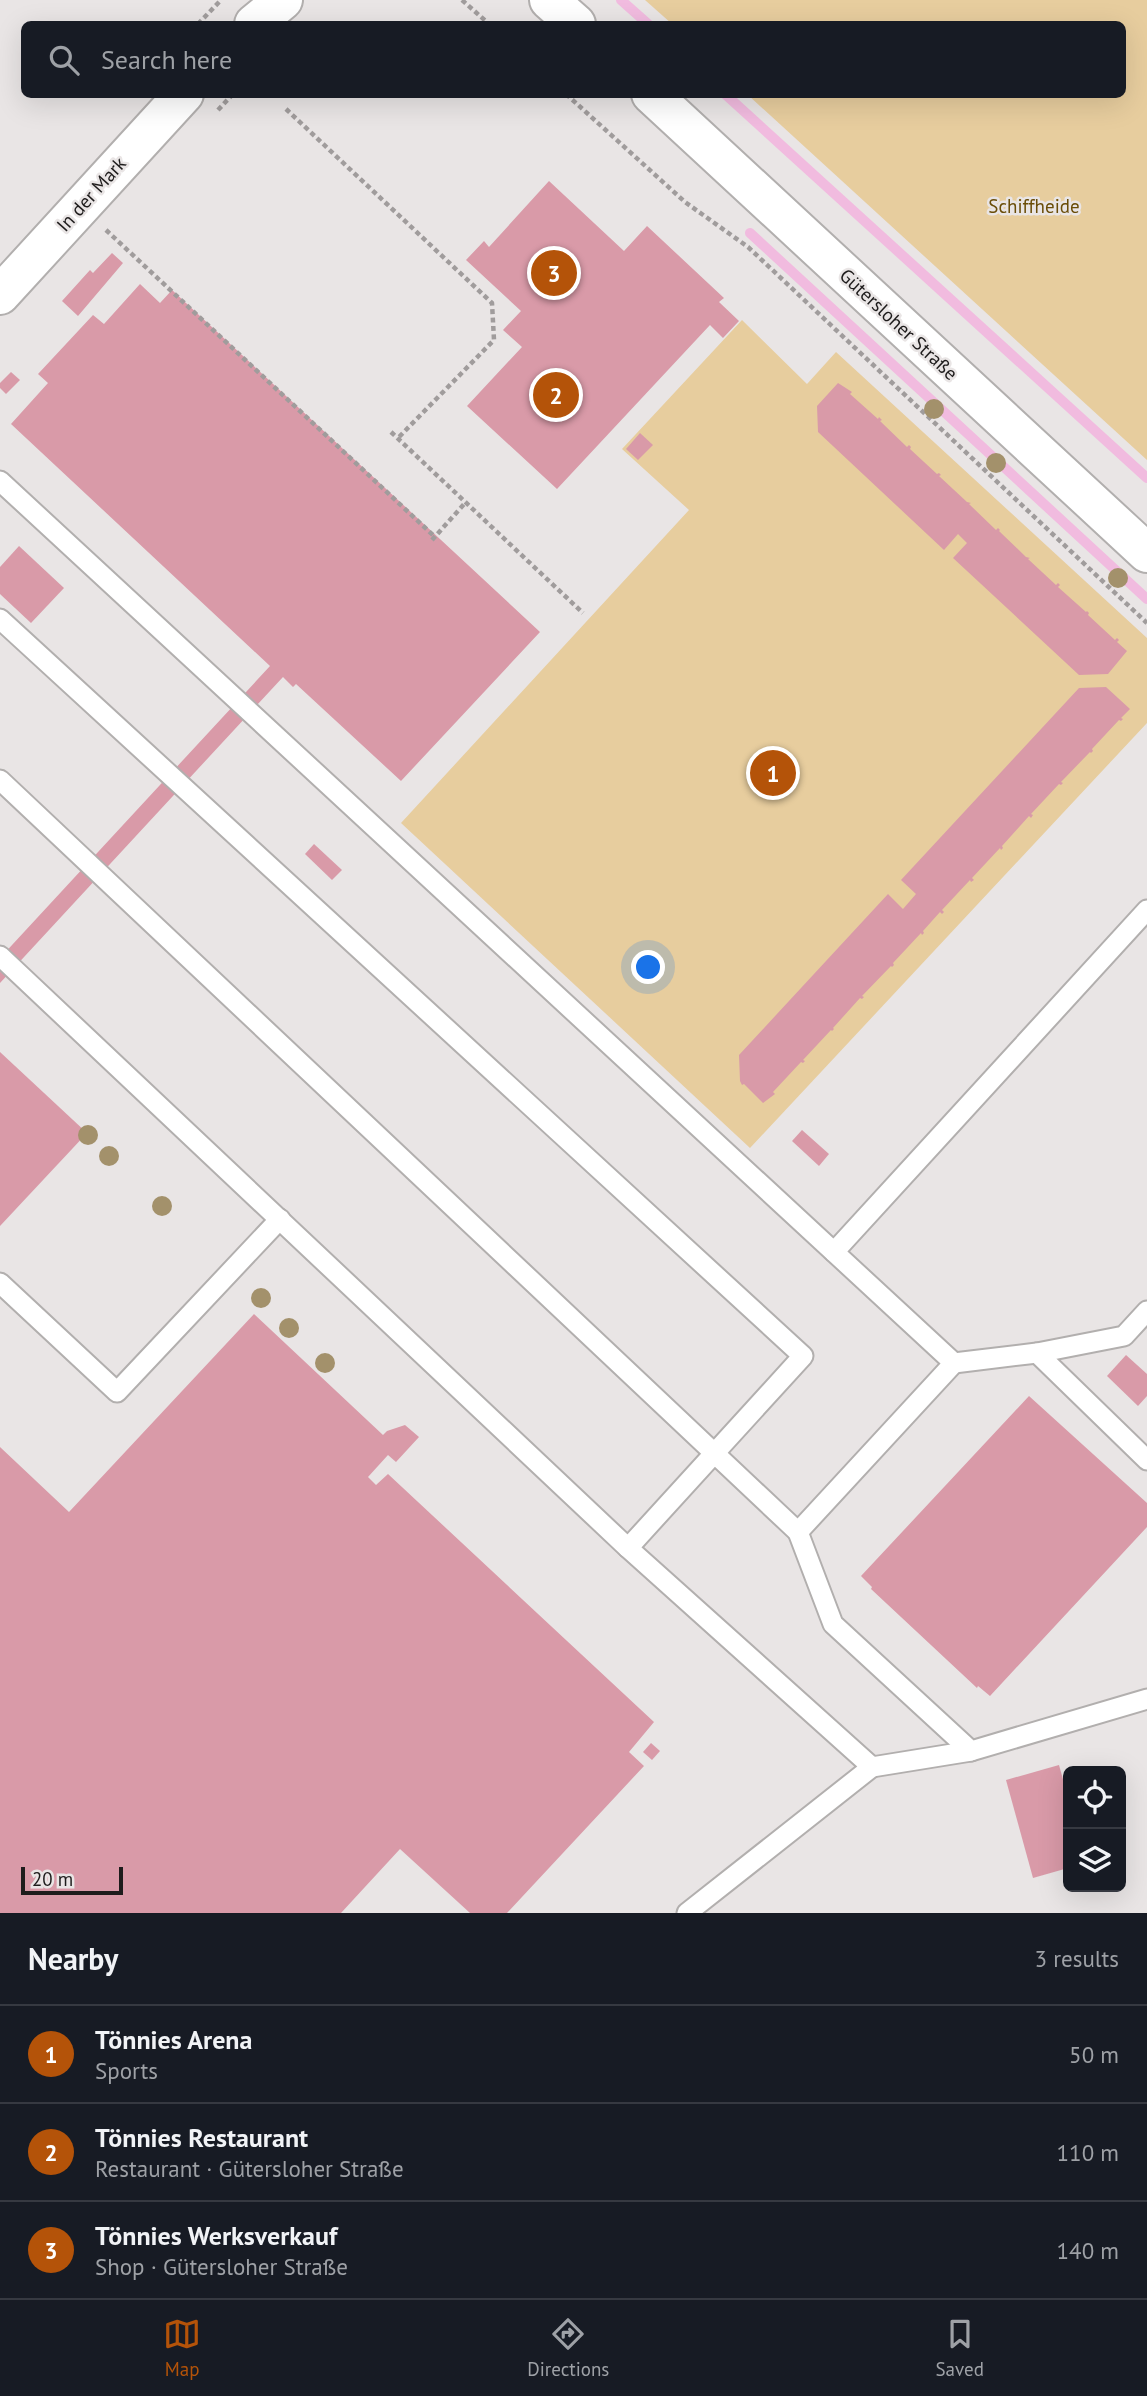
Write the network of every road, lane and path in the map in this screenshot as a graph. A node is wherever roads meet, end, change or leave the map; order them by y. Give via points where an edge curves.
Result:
1 (220, 0) edge
2 (261, 0) edge
3 (283, 0) edge
4 (462, 0) edge
5 (549, 0) edge
6 (201, 21) edge
7 (246, 21) edge
8 (258, 21) edge
9 (486, 21) edge
10 (573, 21) edge
11 (180, 98) edge
12 (570, 98) edge
13 (656, 98) edge
14 (286, 109) dead end
15 (112, 220) dead end
16 (0, 295) edge
17 (391, 432) dead end
18 (398, 438) junction
19 (0, 481) edge
20 (466, 502) junction
21 (1147, 553) edge
22 (583, 613) dead end
23 (0, 619) edge
24 (1147, 623) edge
25 (0, 780) edge
26 (1147, 910) edge
27 (0, 956) edge
28 (281, 1219) junction
29 (834, 1252) junction
30 (0, 1283) edge
31 (1147, 1311) edge
32 (1037, 1353) junction
33 (954, 1363) junction
34 (715, 1454) junction
35 (1147, 1460) edge
36 (798, 1532) junction
37 (628, 1548) junction
38 (1147, 1699) edge
39 (971, 1751) junction
40 (872, 1767) junction
41 (687, 1913) edge

1 - 6 path
2 - 7 main road
3 - 8 main road
4 - 9 path
5 - 10 main road
11 - 16 main road, In der Mark
12 - 24 path via 685,202 748,247
13 - 21 main road, Gütersloher Straße
14 - 18 path via 492,303 494,340
15 - 20 path via 104,228 434,539
17 - 18 path
18 - 20 path
19 - 29 lane
20 - 22 path
23 - 34 lane via 803,1356
25 - 34 lane
26 - 29 lane
27 - 28 lane
28 - 30 lane via 117,1392
28 - 37 lane
29 - 33 lane
31 - 32 lane via 1124,1336
32 - 33 lane
32 - 35 lane
33 - 36 lane
34 - 36 lane
34 - 37 lane
36 - 39 lane via 833,1624
37 - 40 lane
38 - 39 lane
39 - 40 lane
40 - 41 lane

